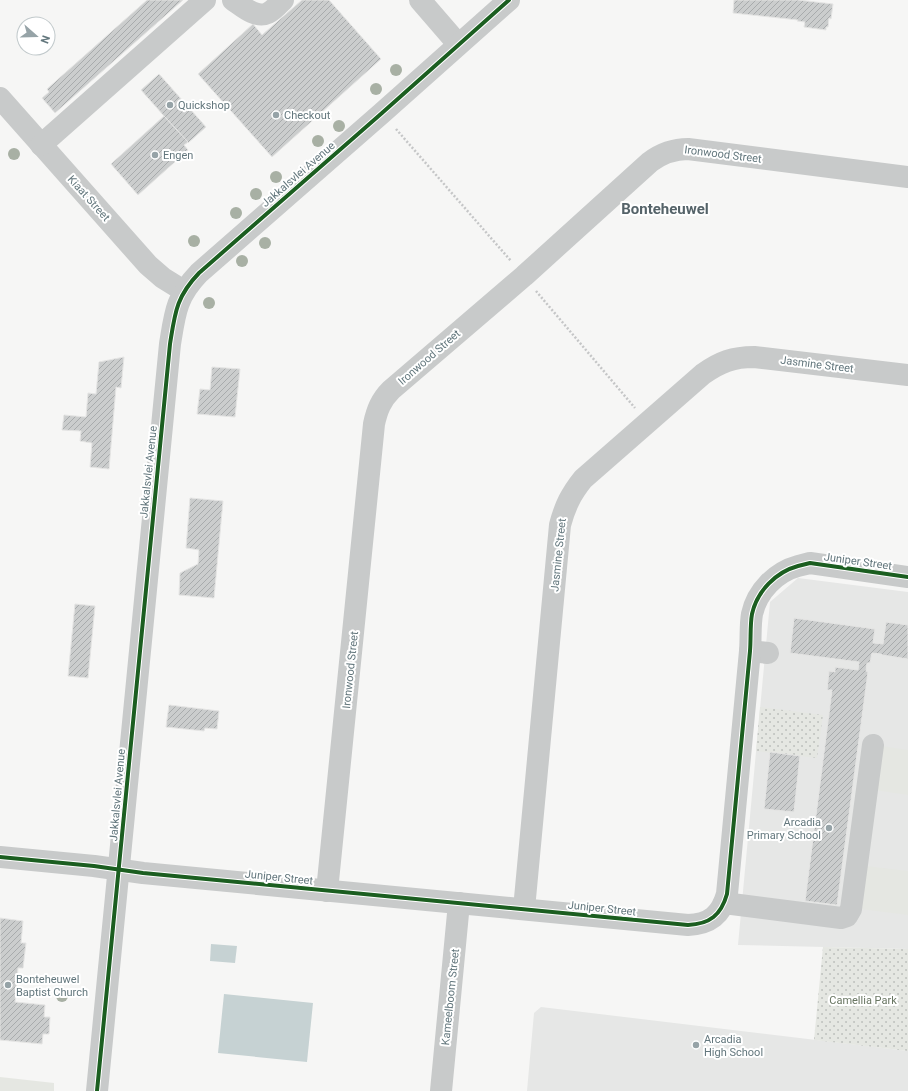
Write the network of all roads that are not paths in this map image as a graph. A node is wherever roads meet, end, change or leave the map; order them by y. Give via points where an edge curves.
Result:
1 (205, 0) edge
2 (232, 0) edge
3 (283, 0) edge
4 (420, 0) edge
5 (508, 0) edge
6 (458, 44) junction
7 (0, 98) edge
8 (41, 145) junction
9 (908, 177) edge
10 (184, 291) junction
11 (908, 375) edge
12 (908, 577) edge
13 (873, 745) dead end
14 (0, 857) edge
15 (119, 870) junction
16 (327, 890) junction
17 (459, 903) junction
18 (724, 903) junction
19 (524, 909) junction
20 (98, 1091) edge
21 (440, 1091) edge

1 - 8 street
2 - 3 street via 261,15 269,13
4 - 6 street
5 - 6 street, Jakkalsvlei Avenue
6 - 10 street, Jakkalsvlei Avenue via 199,273
7 - 8 street, Kiaat Street
8 - 10 street, Kiaat Street via 148,265
9 - 16 street, Ironwood Street via 688,149 668,151 650,162 524,276 384,397 374,424
10 - 15 street, Jakkalsvlei Avenue via 177,307 170,344
11 - 19 street, Jasmine Street via 754,357 728,360 709,370 583,479 575,489 563,512 560,532
12 - 18 street, Juniper Street via 810,564 785,571 774,578 760,594 752,614 759,652
13 - 18 street via 851,909 847,916 842,918
14 - 15 street, Juniper Street
15 - 16 street, Juniper Street
15 - 20 street, Jakkalsvlei Avenue
16 - 17 street, Juniper Street
17 - 19 street, Juniper Street
17 - 21 street, Kameelboom Street
18 - 19 street, Juniper Street via 713,917 697,925

